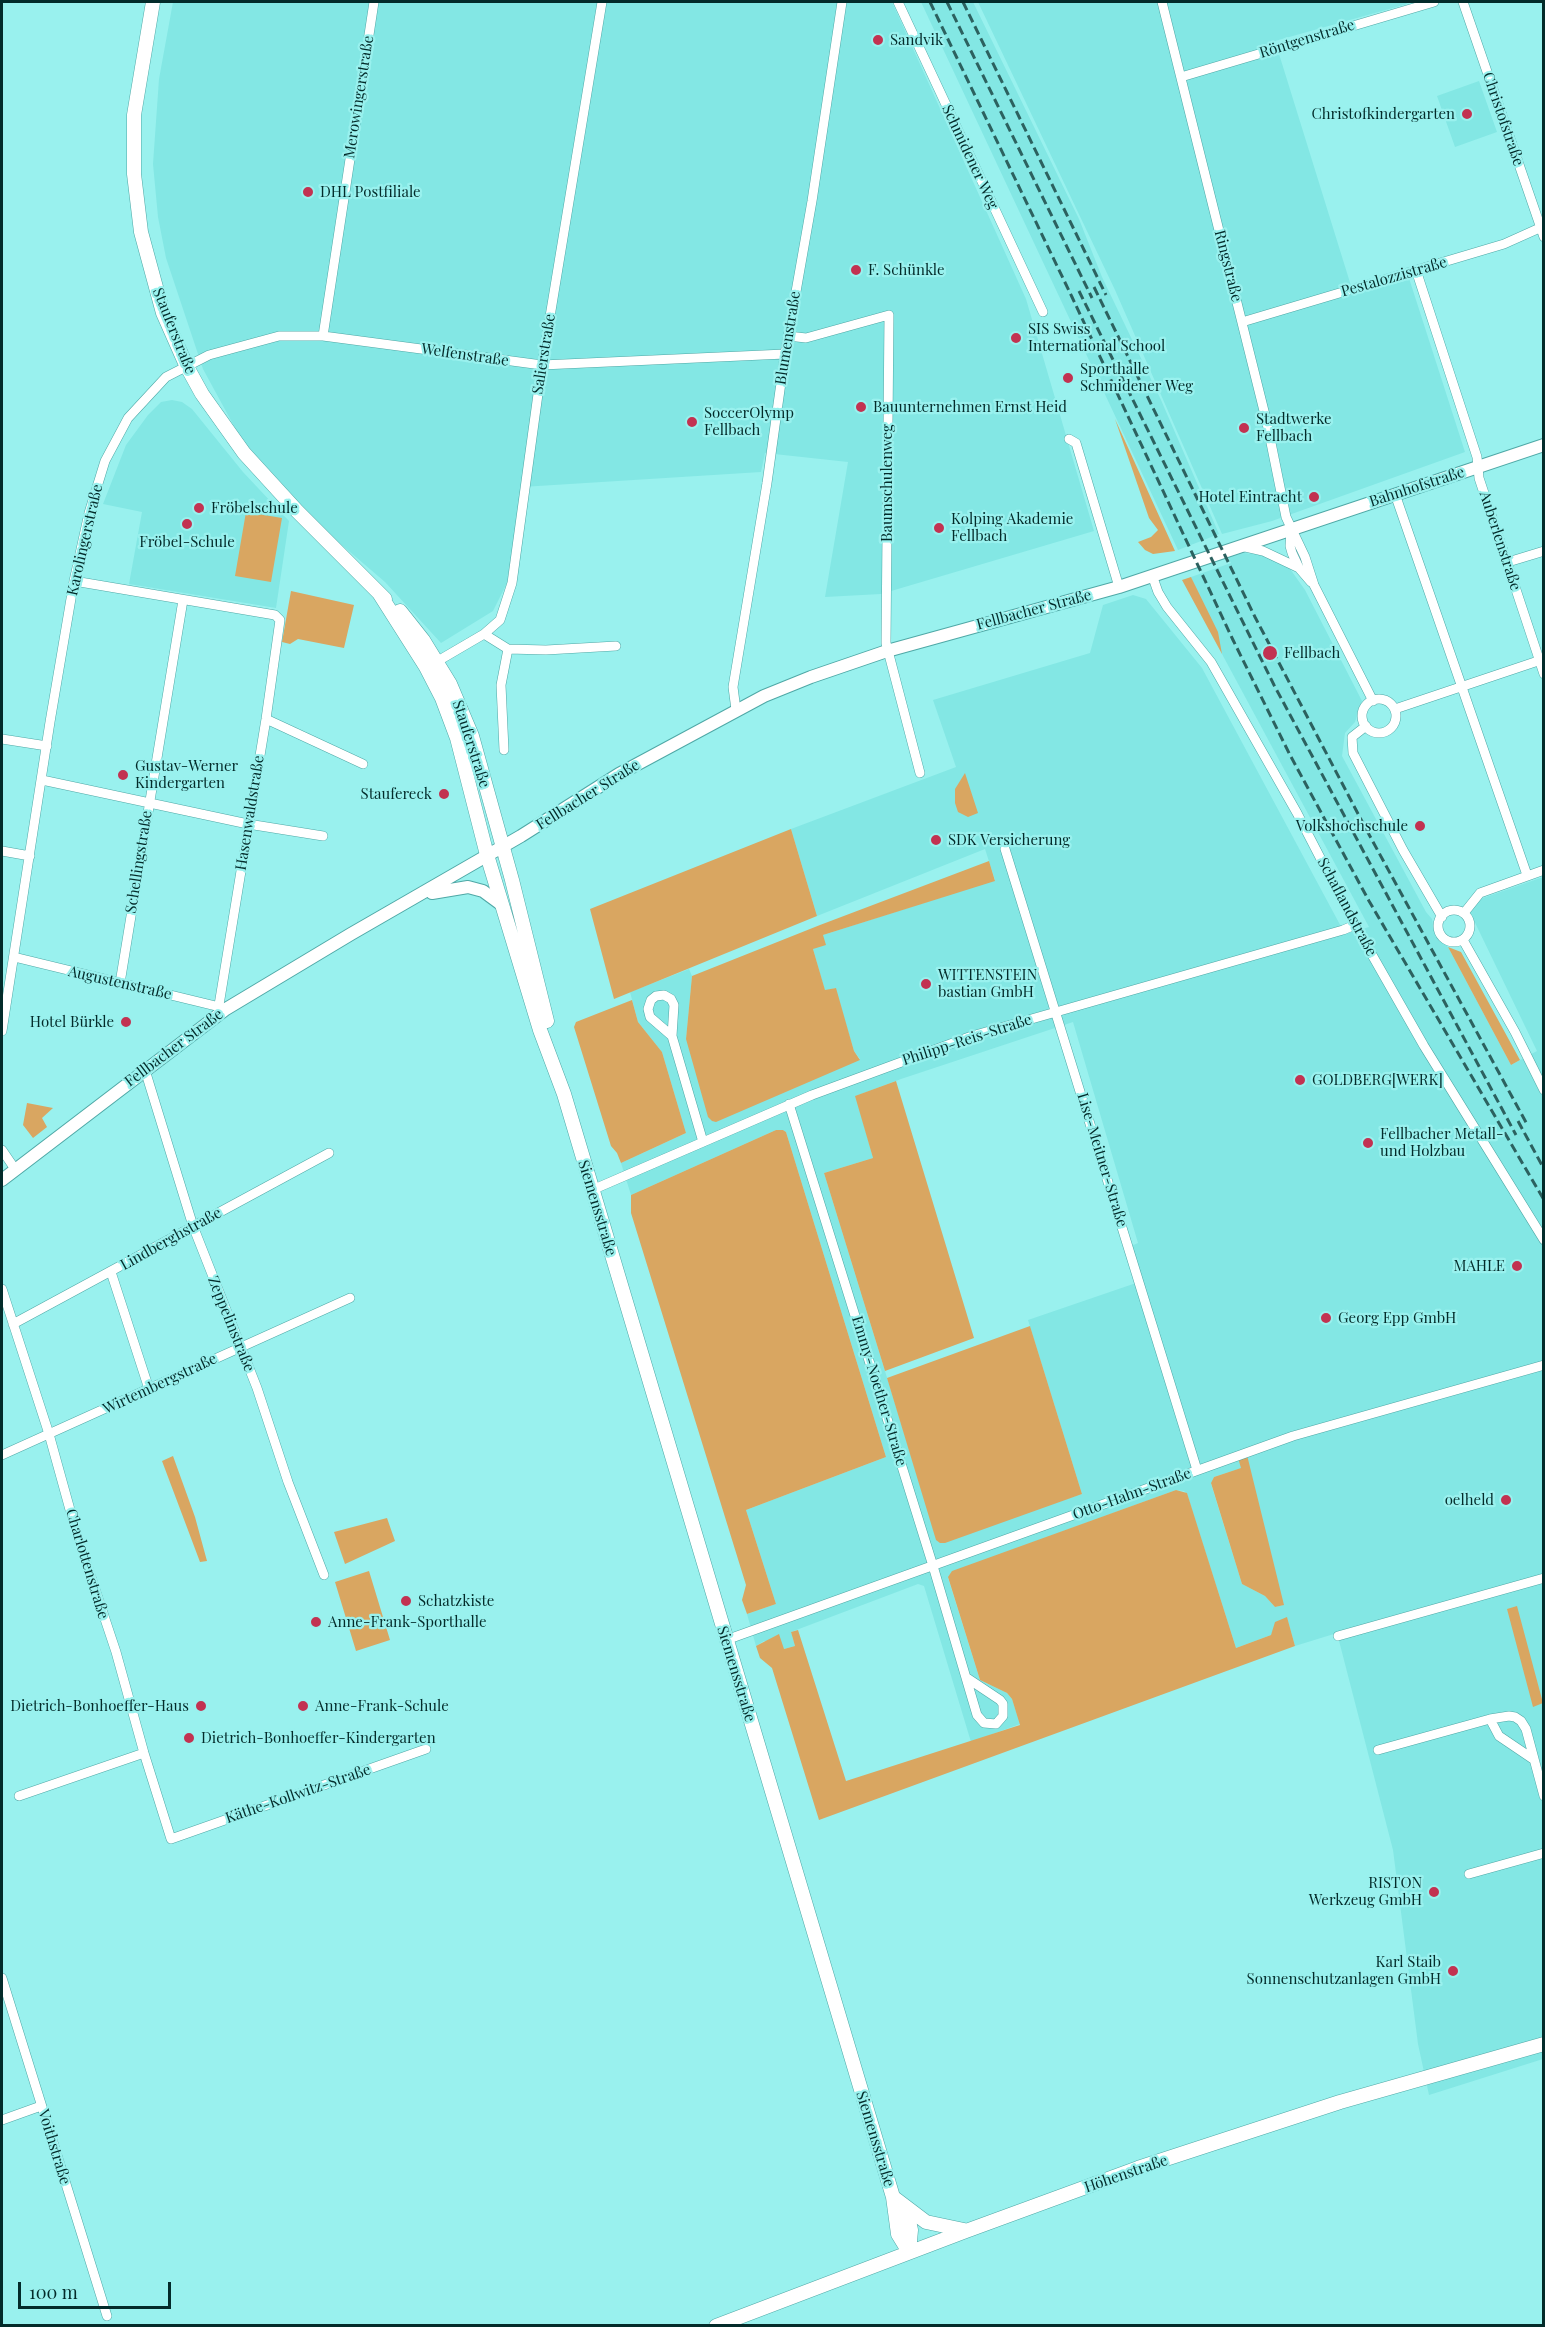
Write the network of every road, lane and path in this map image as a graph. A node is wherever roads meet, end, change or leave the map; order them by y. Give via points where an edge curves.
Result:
1 (153, 2) edge
2 (374, 2) edge
3 (602, 2) edge
4 (842, 2) edge
5 (898, 2) edge
6 (1162, 2) edge
7 (1434, 2) edge
8 (1463, 2) edge
9 (1181, 77) junction
10 (1542, 230) edge
11 (1416, 270) junction
12 (1043, 312) dead end
13 (1242, 322) junction
14 (323, 336) junction
15 (788, 336) junction
16 (785, 354) junction
17 (542, 365) junction
18 (186, 366) junction
19 (1069, 439) dead end
20 (1544, 445) edge
21 (1479, 467) junction
22 (1395, 494) junction
23 (1291, 530) junction
24 (1241, 546) junction
25 (1544, 551) edge
26 (1508, 562) junction
27 (1299, 568) junction
28 (1152, 575) junction
29 (74, 581) junction
30 (1314, 585) junction
31 (1119, 587) junction
32 (183, 600) junction
33 (484, 634) junction
34 (616, 646) dead end
35 (508, 649) junction
36 (887, 651) junction
37 (1541, 661) edge
38 (432, 664) junction
39 (1544, 674) edge
40 (1462, 686) junction
41 (1373, 701) junction
42 (1395, 709) junction
43 (736, 710) junction
44 (266, 719) junction
45 (1366, 726) junction
46 (2, 739) edge
47 (47, 746) junction
48 (504, 750) dead end
49 (363, 764) dead end
50 (920, 773) dead end
51 (42, 780) junction
52 (149, 803) junction
53 (248, 824) junction
54 (322, 836) dead end
55 (502, 847) junction
56 (1005, 849) dead end
57 (2, 851) edge
58 (487, 855) junction
59 (30, 856) junction
60 (1544, 870) edge
61 (1527, 875) junction
62 (422, 895) junction
63 (502, 905) junction
64 (1464, 913) junction
65 (1442, 916) junction
66 (1355, 925) junction
67 (1463, 940) junction
68 (14, 957) junction
69 (120, 983) junction
70 (5, 992) edge
71 (222, 1007) junction
72 (1057, 1011) junction
73 (2, 1031) edge
74 (672, 1036) dead end
75 (145, 1070) junction
76 (1544, 1090) edge
77 (564, 1094) junction
78 (789, 1104) junction
79 (703, 1142) junction
80 (2, 1150) edge
81 (329, 1153) dead end
82 (15, 1169) junction
83 (2, 1180) edge
84 (592, 1190) junction
85 (193, 1226) junction
86 (1544, 1240) edge
87 (111, 1272) junction
88 (2, 1290) edge
89 (350, 1298) dead end
90 (13, 1324) junction
91 (240, 1347) junction
92 (1544, 1365) edge
93 (149, 1389) junction
94 (49, 1434) junction
95 (2, 1455) edge
96 (1197, 1470) junction
97 (933, 1566) junction
98 (324, 1575) dead end
99 (1544, 1578) edge
100 (1338, 1636) dead end
101 (726, 1640) junction
102 (967, 1678) junction
103 (1490, 1719) junction
104 (426, 1749) dead end
105 (1378, 1750) dead end
106 (144, 1753) junction
107 (1533, 1759) junction
108 (19, 1796) dead end
109 (1544, 1796) edge
110 (171, 1839) joint
111 (1544, 1853) edge
112 (1469, 1874) dead end
113 (2, 1978) edge
114 (1544, 2044) edge
115 (41, 2106) junction
116 (2, 2120) edge
117 (893, 2198) junction
118 (906, 2207) junction
119 (966, 2230) junction
120 (909, 2252) junction
121 (107, 2316) dead end
122 (716, 2325) edge

1 - 18 main road, Stauferstraße via 134,115 134,174 141,232 153,280
2 - 14 street, Merowingerstraße
3 - 17 street, Salierstraße
4 - 15 street, Blumenstraße
5 - 12 street, Schmidener Weg
6 - 9 street, Ringstraße
7 - 9 street, Röntgenstraße
8 - 10 street, Christofstraße
9 - 13 street, Ringstraße
10 - 11 street, Pestalozzistraße
11 - 13 street, Pestalozzistraße
11 - 21 street, Auberlenstraße
13 - 23 street, Ringstraße
14 - 17 street, Welfenstraße
14 - 18 street, Welfenstraße via 279,336 209,355
15 - 16 street, Blumenstraße
15 - 36 street, Baumschulenweg via 806,338 889,315
16 - 17 street, Welfenstraße
16 - 43 street, Blumenstraße via 733,687
17 - 33 street, Salierstraße via 512,583 500,620
18 - 29 street, Karolingerstraße via 170,374 145,397 118,435 101,472
18 - 38 main road, Stauferstraße via 244,453 379,593
19 - 31 street via 1076,443
20 - 21 street, Bahnhofstraße
21 - 22 street, Bahnhofstraße
21 - 26 street, Auberlenstraße via 1479,478
22 - 23 street, Bahnhofstraße
22 - 40 street
23 - 24 street, Fellbacher Straße
23 - 27 street via 1290,546
23 - 30 street via 1299,541
24 - 27 street via 1263,551
24 - 28 street, Fellbacher Straße
25 - 26 street
26 - 37 street, Auberlenstraße
27 - 30 street
28 - 31 street, Fellbacher Straße
28 - 66 street, Schaflandstraße via 1167,607 1211,662
29 - 32 street
29 - 47 street, Karolingerstraße
30 - 41 street
31 - 36 street, Fellbacher Straße
32 - 44 street, Hasenwaldstraße via 275,615 280,621
32 - 52 street, Schellingstraße
33 - 35 street
33 - 38 street, Salierstraße
34 - 35 street
35 - 48 street via 501,685
36 - 43 street, Fellbacher Straße via 811,677
36 - 50 street, Baumschulenweg
37 - 39 street, Auberlenstraße
37 - 40 street
38 - 55 main road, Stauferstraße via 450,684 472,736
38 - 58 main road, Stauferstraße
40 - 42 street
40 - 61 street
41 - 42 street via 1385,700
41 - 45 street via 1363,713
42 - 45 street via 1395,722 1388,731 1378,733
43 - 55 street, Fellbacher Straße via 592,790
44 - 49 street
44 - 53 street, Hasenwaldstraße
45 - 65 street via 1352,737 1353,753
46 - 47 street
47 - 51 street, Karolingerstraße
51 - 52 street
51 - 59 street, Karolingerstraße
52 - 53 street
52 - 69 street, Schellingstraße
53 - 54 street
53 - 71 street, Hasenwaldstraße
55 - 58 street, Fellbacher Straße
55 - 77 main road, Siemensstraße
56 - 72 street, Lise-Meitner-Straße
57 - 59 street
58 - 62 street, Fellbacher Straße
58 - 63 main road, Siemensstraße
59 - 68 street, Karolingerstraße
60 - 61 street
61 - 64 street via 1480,893
62 - 63 street via 468,887 483,891
62 - 71 street, Fellbacher Straße
63 - 77 main road, Siemensstraße
64 - 65 street via 1454,910
64 - 67 street via 1471,927
65 - 67 street via 1439,931 1444,939 1454,943
66 - 72 street, Philipp-Reis-Straße
66 - 86 street, Schaflandstraße via 1424,1046
67 - 76 street
68 - 69 street, Augustenstraße
68 - 70 street, Karolingerstraße
69 - 71 street, Augustenstraße
70 - 73 street, Karolingerstraße
71 - 75 street, Fellbacher Straße
72 - 78 street, Philipp-Reis-Straße via 972,1036
72 - 96 street, Lise-Meitner-Straße
74 - 79 street
75 - 82 street, Fellbacher Straße
75 - 85 street, Zeppelinstraße
77 - 84 main road, Siemensstraße
78 - 79 street, Philipp-Reis-Straße
78 - 97 street, Emmy-Noether-Straße
79 - 84 street, Philipp-Reis-Straße
80 - 82 street
81 - 85 street, Lindberghstraße
82 - 83 street, Fellbacher Straße
84 - 101 main road, Siemensstraße
85 - 87 street, Lindberghstraße
85 - 91 street, Zeppelinstraße
87 - 90 street, Lindberghstraße
87 - 93 street
88 - 90 street, Charlottenstraße
89 - 91 street, Wirtembergstraße
90 - 94 street, Charlottenstraße
91 - 93 street, Wirtembergstraße
91 - 98 street, Zeppelinstraße
92 - 96 street, Otto-Hahn-Straße via 1293,1436
93 - 94 street, Wirtembergstraße
94 - 95 street, Wirtembergstraße
94 - 106 street, Charlottenstraße
96 - 97 street, Otto-Hahn-Straße
97 - 101 street, Otto-Hahn-Straße
97 - 102 street, Emmy-Noether-Straße
99 - 100 street
101 - 117 main road, Siemensstraße
102 - 102 street, Emmy-Noether-Straße via 977,1715 984,1723 996,1724 1003,1716 1003,1704
103 - 105 street
103 - 107 street via 1504,1742
103 - 107 street via 1509,1716 1521,1721
104 - 110 street, Käthe-Kollwitz-Straße
106 - 108 street
106 - 110 street, Charlottenstraße
107 - 109 street
111 - 112 street
113 - 115 street, Voithstraße
114 - 119 main road, Höhenstraße via 1340,2102
115 - 116 street
115 - 121 street, Voithstraße
117 - 118 main road
117 - 120 main road, Siemensstraße via 898,2234
118 - 119 main road via 926,2222
118 - 120 main road via 911,2230
119 - 120 main road, Höhenstraße
120 - 122 main road, Höhenstraße

